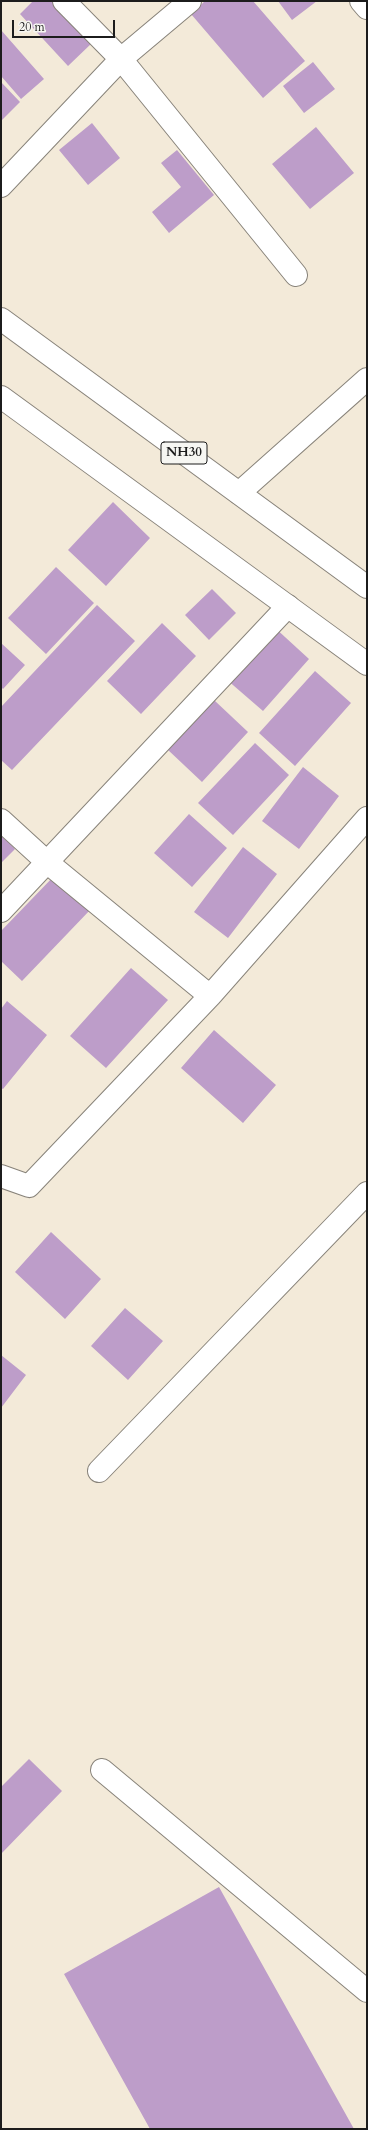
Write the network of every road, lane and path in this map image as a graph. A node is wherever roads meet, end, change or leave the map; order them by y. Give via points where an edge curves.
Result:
1 (64, 1) edge
2 (190, 1) edge
3 (361, 1) edge
4 (367, 8) edge
5 (121, 59) junction
6 (1, 186) edge
7 (296, 274) dead end
8 (1, 319) edge
9 (367, 379) edge
10 (1, 397) edge
11 (239, 493) junction
12 (367, 588) edge
13 (288, 606) junction
14 (367, 664) edge
15 (367, 818) edge
16 (1, 820) edge
17 (48, 863) junction
18 (1, 911) edge
19 (210, 996) junction
20 (1, 1176) edge
21 (367, 1193) edge
22 (100, 1472) dead end
23 (102, 1770) dead end
24 (367, 1991) edge

1 - 5 main road
2 - 5 main road
3 - 4 main road
5 - 6 main road
5 - 7 main road
8 - 11 main road, NH30
9 - 11 main road
10 - 13 main road
11 - 12 main road, NH30
13 - 14 main road
13 - 17 main road
15 - 19 main road
16 - 17 main road
17 - 18 main road
17 - 19 main road
19 - 20 main road via 29,1186
21 - 22 main road
23 - 24 main road

